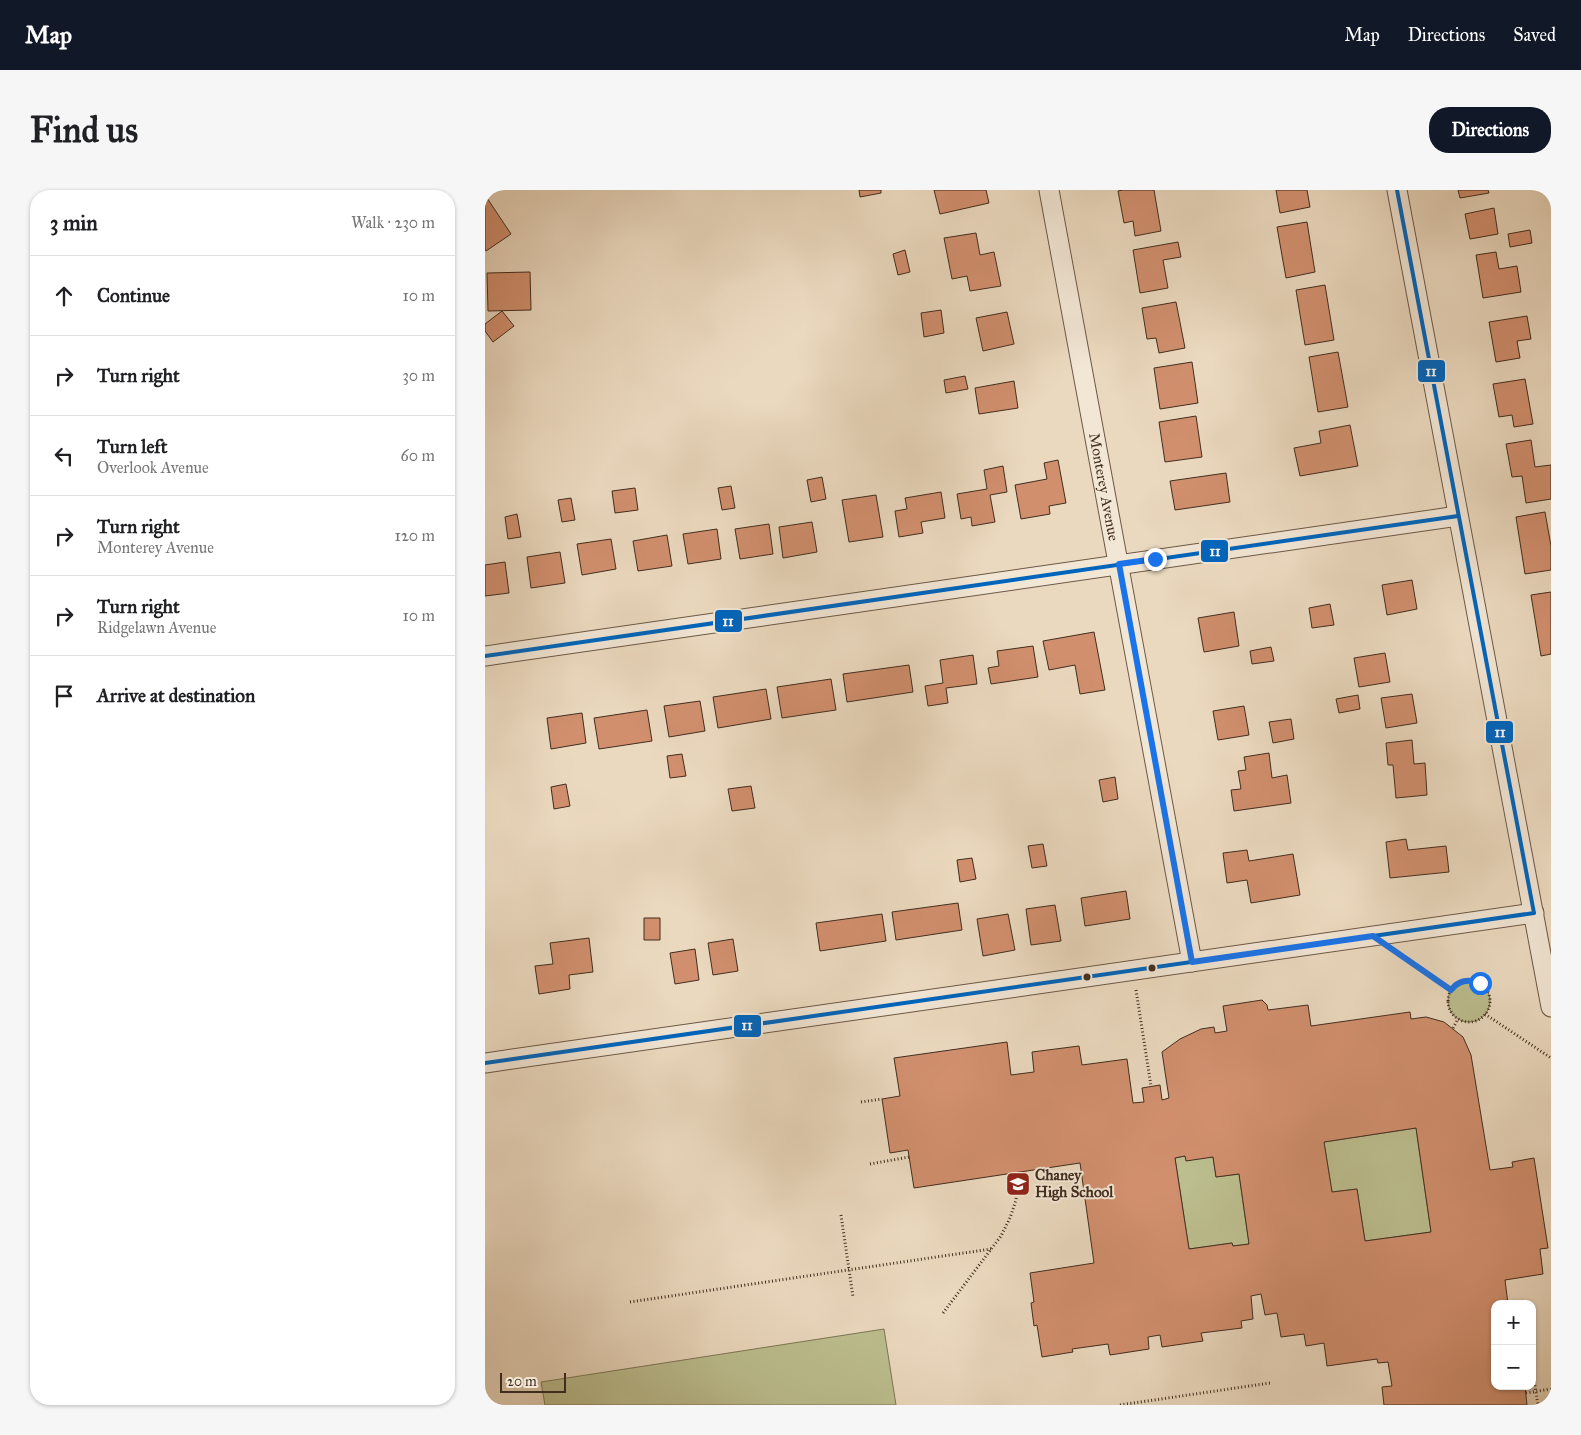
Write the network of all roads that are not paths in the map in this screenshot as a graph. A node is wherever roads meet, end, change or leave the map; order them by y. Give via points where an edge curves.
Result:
1 (1049, 190) edge
2 (1397, 190) edge
3 (1458, 516) junction
4 (1119, 564) junction
5 (485, 656) edge
6 (1534, 913) junction
7 (1192, 962) junction
8 (1551, 1007) edge
9 (485, 1063) edge

1 - 4 street, Monterey Avenue
2 - 3 street
3 - 4 street
3 - 6 street
4 - 5 street
4 - 7 street, Monterey Avenue
6 - 7 street
6 - 8 street
7 - 9 street

